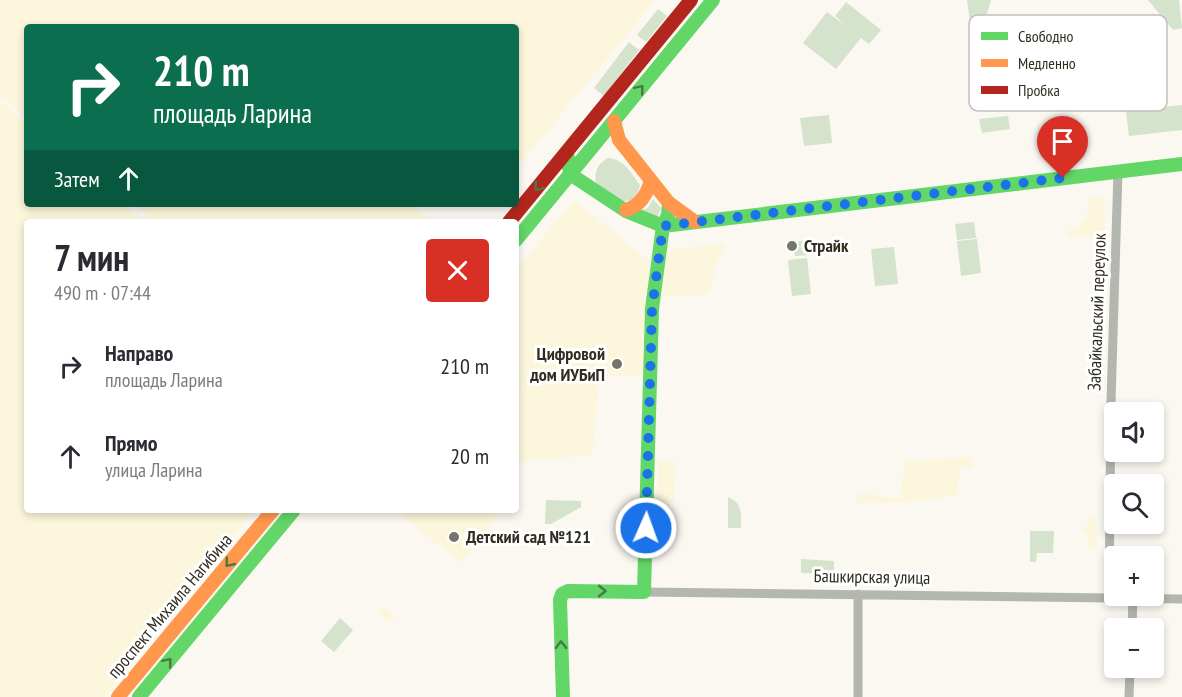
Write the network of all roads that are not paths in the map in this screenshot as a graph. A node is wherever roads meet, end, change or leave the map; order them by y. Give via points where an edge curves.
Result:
1 (691, 0) edge
2 (713, 0) edge
3 (614, 121) junction
4 (585, 131) junction
5 (603, 134) junction
6 (619, 141) junction
7 (567, 152) junction
8 (1182, 164) edge
9 (1118, 171) junction
10 (570, 174) junction
11 (651, 181) junction
12 (669, 203) junction
13 (626, 210) junction
14 (511, 219) edge
15 (695, 222) junction
16 (663, 226) junction
17 (519, 236) edge
18 (271, 513) edge
19 (292, 513) edge
20 (1110, 546) edge
21 (644, 592) junction
22 (858, 594) junction
23 (1104, 598) edge
24 (1164, 599) edge
25 (1182, 599) edge
26 (1130, 678) edge
27 (118, 697) edge
28 (139, 697) edge
29 (562, 697) edge
30 (858, 697) edge
31 (1129, 697) edge

1 - 4 main road
3 -> 2 main road
3 - 5 main road
3 - 6 main road
4 - 5 main road
4 - 7 main road
5 - 6 main road
5 - 10 main road
6 - 11 main road
7 - 10 main road
7 -> 14 main road
8 - 9 main road
9 - 15 main road
9 - 20 street, Забайкальский переулок
10 - 13 main road
10 - 17 main road
11 - 12 main road
11 - 13 main road via 644,201
12 - 15 main road
12 - 16 main road
13 - 16 main road
15 - 16 main road
16 - 21 main road via 652,309
18 -> 27 main road, проспект Михаила Нагибина
28 -> 19 main road, проспект Михаила Нагибина
21 - 22 street, Башкирская улица
29 -> 21 main road, Башкирская улица via 562,594
22 - 23 street, Башкирская улица
22 - 30 street
24 - 25 street, Башкирская улица
26 - 31 street

